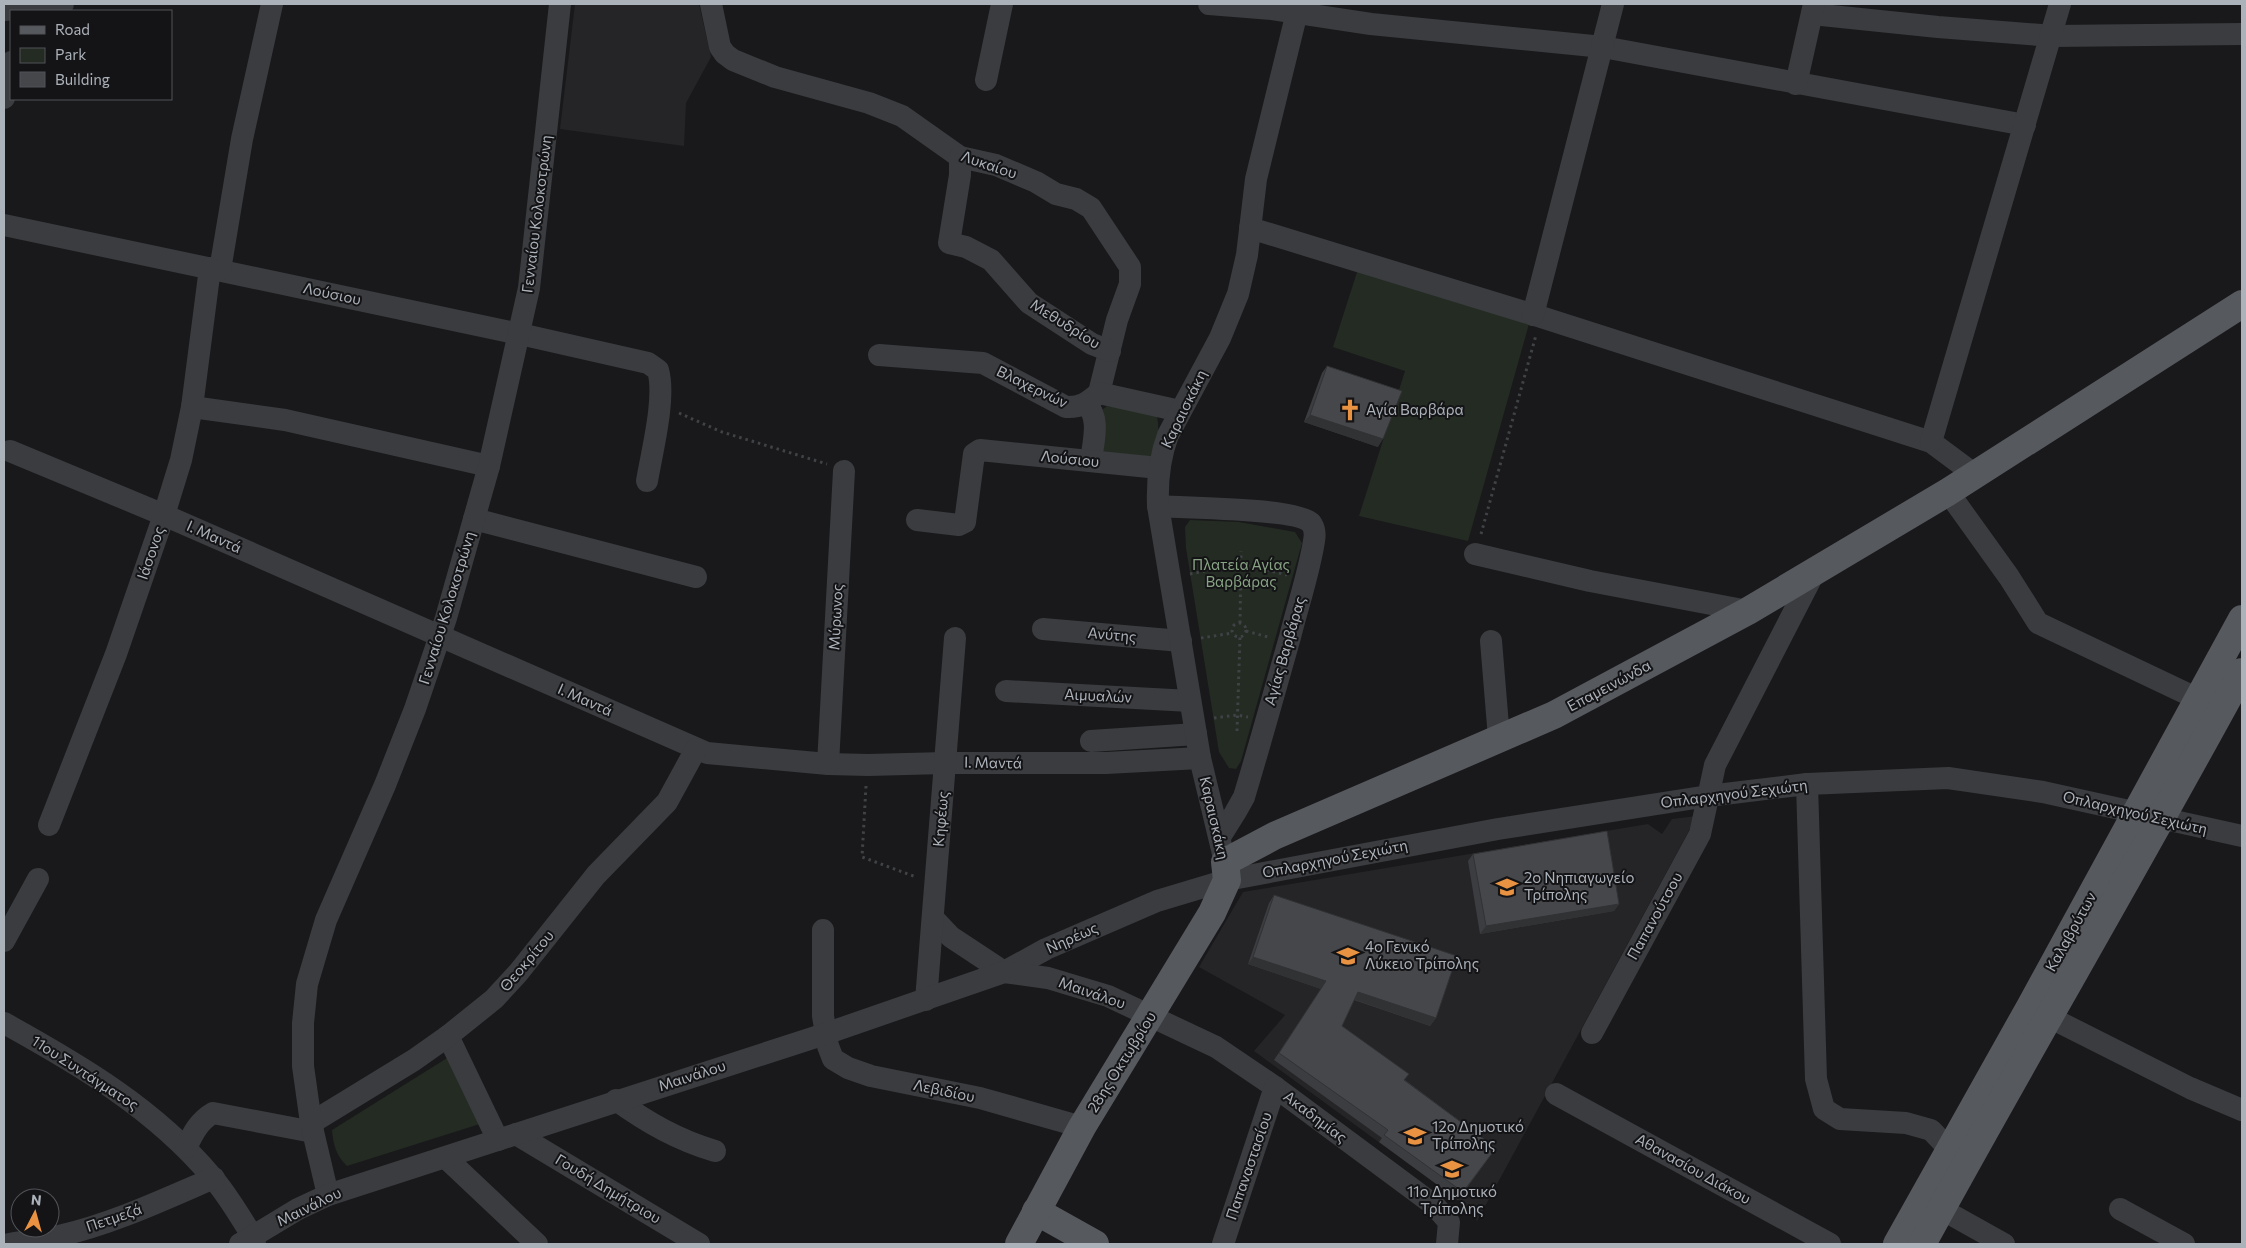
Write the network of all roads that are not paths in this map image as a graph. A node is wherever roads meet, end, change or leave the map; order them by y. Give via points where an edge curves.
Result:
1 (63, 4) edge
2 (272, 4) edge
3 (560, 4) edge
4 (711, 4) edge
5 (1002, 4) edge
6 (1209, 4) edge
7 (1613, 4) edge
8 (2060, 4) edge
9 (1298, 8) edge
10 (1813, 9) edge
11 (16, 10) edge
12 (2242, 34) edge
13 (2052, 36) junction
14 (1603, 47) junction
15 (10, 67) edge
16 (986, 80) dead end
17 (1796, 84) junction
18 (4, 98) edge
19 (2025, 125) junction
20 (960, 157) junction
21 (4, 225) edge
22 (1250, 228) junction
23 (215, 269) junction
24 (2242, 304) edge
25 (1537, 316) junction
26 (520, 334) junction
27 (1110, 351) junction
28 (879, 355) dead end
29 (1093, 399) junction
30 (192, 407) junction
31 (1180, 411) junction
32 (1930, 442) junction
33 (10, 451) dead end
34 (1091, 461) junction
35 (488, 466) junction
36 (1159, 468) junction
37 (844, 470) road end
38 (1974, 474) junction
39 (647, 481) dead end
40 (1948, 492) junction
41 (1158, 506) junction
42 (164, 515) junction
43 (474, 519) junction
44 (917, 520) dead end
45 (1475, 554) road end
46 (1815, 571) junction
47 (696, 576) dead end
48 (1748, 611) junction
49 (2242, 619) edge
50 (1043, 629) dead end
51 (440, 636) junction
52 (955, 638) dead end
53 (1491, 640) dead end
54 (1181, 641) junction
55 (2242, 672) edge
56 (1006, 691) dead end
57 (2198, 699) junction
58 (1194, 718) junction
59 (1499, 738) junction
60 (1091, 741) dead end
61 (696, 749) junction
62 (1200, 758) junction
63 (945, 763) junction
64 (828, 764) junction
65 (1807, 784) junction
66 (1246, 790) junction
67 (1708, 796) junction
68 (1212, 808) junction
69 (2150, 816) junction
70 (49, 825) dead end
71 (2242, 836) edge
72 (1224, 860) junction
73 (38, 879) dead end
74 (933, 918) junction
75 (823, 930) dead end
76 (4, 941) edge
77 (1004, 972) junction
78 (926, 1000) junction
79 (2040, 1012) junction
80 (1150, 1016) junction
81 (4, 1023) edge
82 (1592, 1033) dead end
83 (825, 1034) junction
84 (448, 1036) junction
85 (1275, 1087) junction
86 (1556, 1094) dead end
87 (616, 1100) junction
88 (2242, 1110) edge
89 (1082, 1127) junction
90 (312, 1128) junction
91 (507, 1137) junction
92 (186, 1148) junction
93 (1950, 1150) junction
94 (715, 1152) dead end
95 (446, 1158) junction
96 (214, 1178) junction
97 (328, 1195) junction
98 (1932, 1204) junction
99 (2120, 1209) dead end
100 (1036, 1212) junction
101 (62, 1240) edge
102 (249, 1242) edge
103 (9, 1244) edge
104 (537, 1244) edge
105 (699, 1244) edge
106 (1019, 1244) edge
107 (1094, 1244) edge
108 (1223, 1244) edge
109 (1447, 1244) edge
110 (1830, 1244) edge
111 (1897, 1244) edge
112 (1922, 1244) edge
113 (2004, 1244) edge
114 (2184, 1244) edge

1 - 11 street
2 - 23 street, Ιάσονος
3 - 26 street, Γενναίου Κολοκοτρώνη via 540,210
4 - 20 street, Λυκαίου via 720,47 733,60 775,77 869,103 902,116
5 - 16 street
6 - 9 street
7 - 14 street
8 - 13 street
9 - 14 street via 1371,24
9 - 22 street, Καραισκάκη via 1256,179
10 - 13 street via 1938,27
10 - 17 street
12 - 13 street
13 - 19 street
14 - 17 street
14 - 25 street
15 - 18 street
17 - 19 street
19 - 32 street
20 - 27 street, Μεθυδρίου via 949,243 966,247 991,260 1029,303 1092,344
20 - 27 street, Λυκαίου via 996,165 1091,208 1130,267 1130,284
21 - 23 street, Λούσιου
22 - 25 street
22 - 31 street, Καραισκάκη via 1242,280 1233,308
23 - 26 street, Λούσιου
23 - 30 street, Ιάσονος
24 - 38 main road, Επαμεινώνδα
25 - 32 street
26 - 35 street, Γενναίου Κολοκοτρώνη
26 - 39 street, Λούσιου via 648,363 658,370 660,400
27 - 29 street, Λυκαίου
28 - 29 street, Βλαχερνών via 983,363 1066,407 1076,407
29 - 31 street, Βλαχερνών
29 - 34 street via 1096,418
30 - 35 street via 285,420
30 - 42 street, Ιάσονος via 181,460
31 - 36 street, Καραισκάκη via 1165,443
32 - 38 street
33 - 42 street, Ι. Μαντά
34 - 36 street, Λούσιου
34 - 44 street, Λούσιου via 980,450 974,454 965,522 959,526
35 - 43 street, Γενναίου Κολοκοτρώνη
36 - 41 street, Καραισκάκη
37 - 64 street, Μύρωνος
38 - 40 main road, Επαμεινώνδα
40 - 46 main road, Επαμεινώνδα
40 - 57 street via 2038,623
41 - 54 street, Καραισκάκη
41 - 66 street, Αγίας Βαρβάρας via 1246,510 1298,517 1313,525 1315,537 1305,579
42 - 51 street, Ι. Μαντά
42 - 70 street, Ιάσονος via 116,654
43 - 47 street
43 - 51 street, Γενναίου Κολοκοτρώνη
45 - 48 street via 1590,581
46 - 48 main road, Επαμεινώνδα
46 - 67 street, Παπανούτσου via 1715,765
48 - 59 main road, Επαμεινώνδα via 1554,715
49 - 57 main road, Καλαβρύτων
50 - 54 street, Ανύτης
51 - 61 street, Ι. Μαντά
51 - 90 street, Γενναίου Κολοκοτρώνη via 415,709 326,920 313,961 302,1045
52 - 63 street, Κηφέως
53 - 59 street
54 - 58 street, Καραισκάκη
55 - 69 main road, Καλαβρύτων
56 - 58 street, Αιμυαλών
57 - 69 main road, Καλαβρύτων
58 - 60 street
58 - 62 street, Καραισκάκη
59 - 72 main road, Επαμεινώνδα
61 - 64 street, Ι. Μαντά via 717,755
61 - 84 street, Θεοκρίτου via 667,802 596,875 494,999
62 - 63 street, Ι. Μαντά via 1106,763
62 - 68 street, Καραισκάκη
63 - 64 street, Ι. Μαντά
63 - 74 street, Κηφέως
65 - 67 street, Οπλαρχηγού Σεχιώτη
65 - 69 street, Οπλαρχηγού Σεχιώτη via 1948,778 2043,792
65 - 93 street via 1816,1079 1824,1109 1840,1119 1906,1123 1931,1130
66 - 68 street
66 - 72 street, Αγίας Βαρβάρας via 1235,814
67 - 72 street, Οπλαρχηγού Σεχιώτη via 1498,829
67 - 82 street, Παπανούτσου via 1700,834
68 - 72 street, Καραισκάκη
69 - 71 street, Οπλαρχηγού Σεχιώτη
69 - 79 main road, Καλαβρύτων
72 - 77 street, Νηρέως via 1157,901 1046,949
72 - 80 main road, 28ης Οκτωβρίου via 1212,913
73 - 76 street
74 - 77 street via 951,937
74 - 78 street, Κηφέως
75 - 83 street, Λεβιδίου
77 - 78 street, Μαινάλου
77 - 80 street, Μαινάλου via 1078,986
78 - 83 street, Μαινάλου
79 - 88 street via 2190,1088
79 - 93 main road, Καλαβρύτων
79 - 98 main road, Καλαβρύτων
80 - 85 street, Ακαδημίας via 1216,1047
80 - 89 main road, 28ης Οκτωβρίου
81 - 92 street, 11ου Συντάγματος via 104,1082
83 - 87 street, Μαινάλου
83 - 89 street, Λεβιδίου via 831,1055 848,1068 871,1076 980,1098
84 - 90 street, Θεοκρίτου
84 - 91 street
85 - 108 street, Παπαναστασίου
85 - 109 street, Ακαδημίας via 1434,1205 1449,1222
86 - 110 street, Αθανασίου Διάκου
87 - 91 street, Μαινάλου
87 - 94 street via 649,1124
89 - 100 main road, 28ης Οκτωβρίου
90 - 92 street via 213,1113 204,1118 193,1132
90 - 97 street, Γενναίου Κολοκοτρώνη
91 - 95 street, Μαινάλου
91 - 105 street, Γουδή Δημήτριου
92 - 96 street, 11ου Συντάγματος
93 - 98 main road, Καλαβρύτων
95 - 97 street, Μαινάλου
95 - 104 street
96 - 101 street, Πετμεζά
96 - 102 street, 11ου Συντάγματος
97 - 102 street, Μαινάλου via 298,1209
98 - 111 main road, Καλαβρύτων
98 - 112 main road, Καλαβρύτων
98 - 113 street
99 - 114 street
100 - 106 main road, 28ης Οκτωβρίου
100 - 107 main road
101 - 103 street, Πετμεζά

